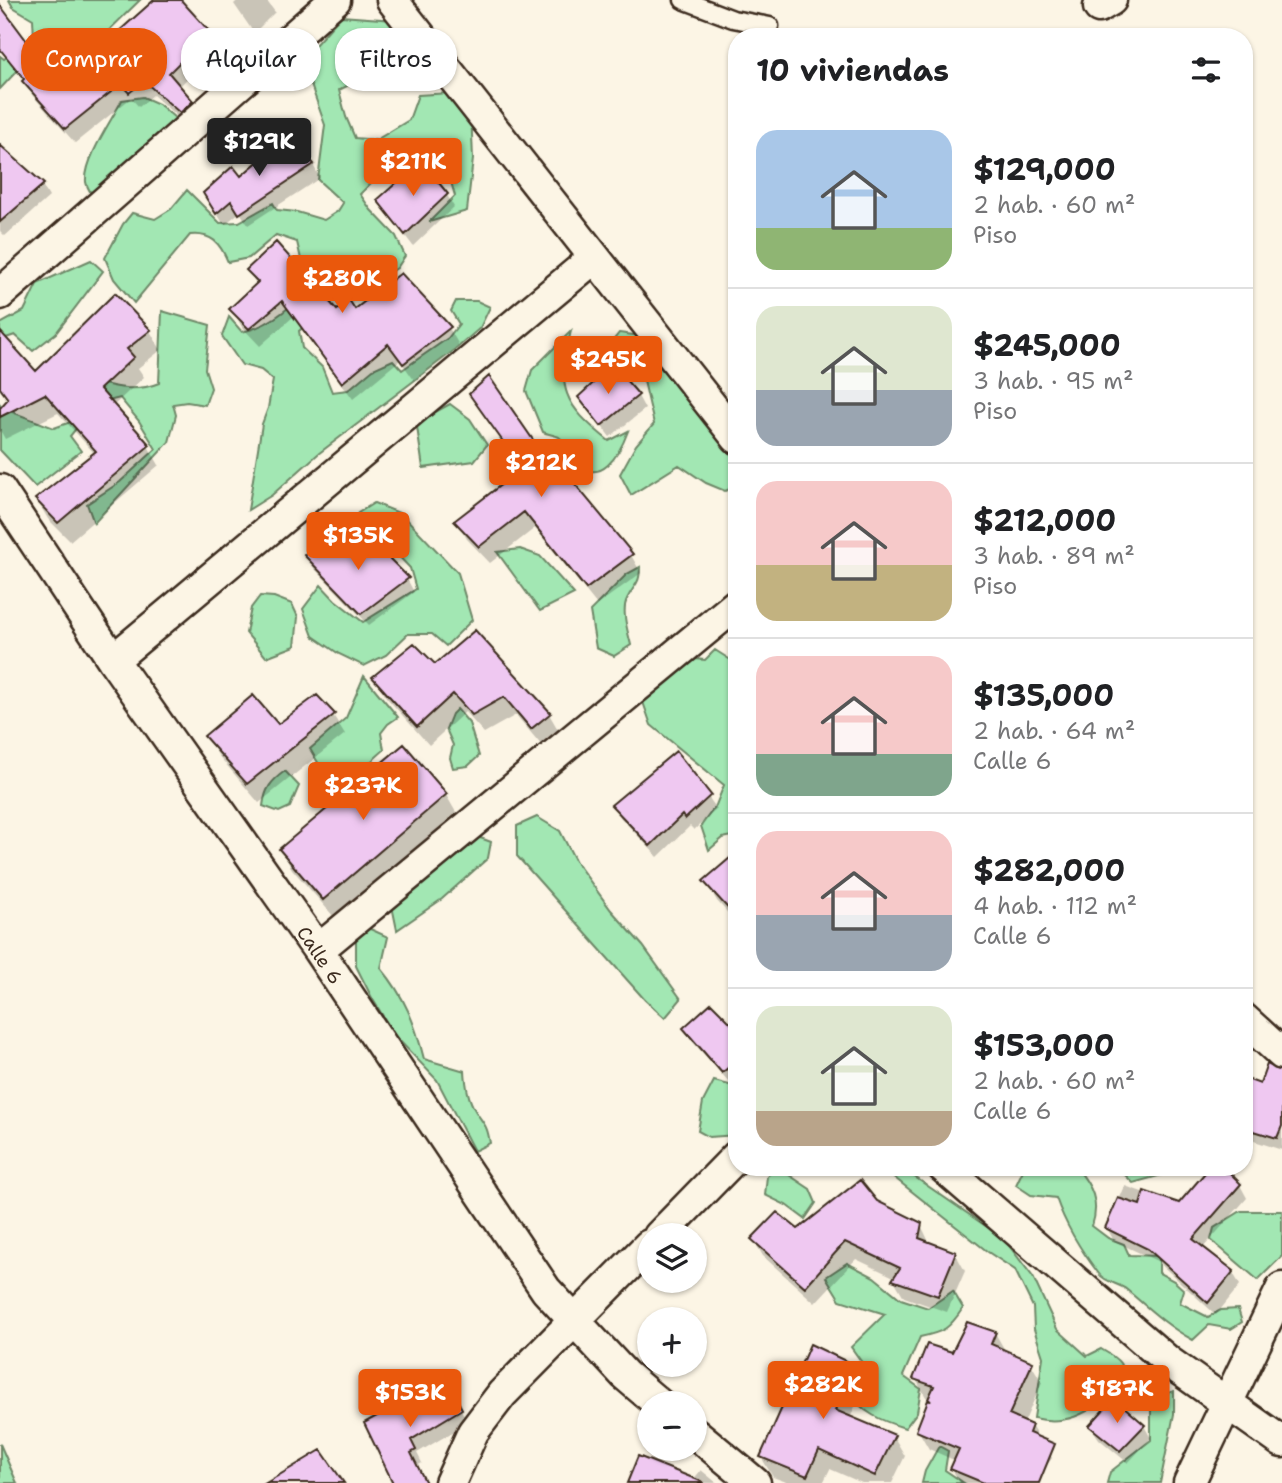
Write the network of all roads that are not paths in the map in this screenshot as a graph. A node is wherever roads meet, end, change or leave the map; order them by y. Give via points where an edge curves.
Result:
1 (335, 0) edge
2 (392, 0) edge
3 (683, 0) edge
4 (770, 26) dead end
5 (594, 258) junction
6 (0, 294) edge
7 (728, 427) edge
8 (0, 490) edge
9 (728, 611) edge
10 (113, 660) junction
11 (318, 950) junction
12 (1253, 1028) edge
13 (1282, 1055) edge
14 (728, 1165) edge
15 (953, 1176) edge
16 (672, 1223) edge
17 (637, 1257) edge
18 (1282, 1288) edge
19 (575, 1321) junction
20 (644, 1391) edge
21 (1227, 1404) junction
22 (1282, 1442) edge
23 (707, 1443) edge
24 (450, 1483) edge
25 (755, 1483) edge
26 (1189, 1483) edge

1 - 6 street
2 - 5 street
3 - 4 lane via 733,19
5 - 7 street
5 - 10 street
8 - 10 street, Calle 6
9 - 11 street
10 - 11 street, Calle 6
11 - 19 street, Calle 6 via 546,1290
12 - 13 street
14 - 16 street
15 - 21 street via 1169,1362
17 - 19 street
18 - 21 street
19 - 20 street, Calle 6
19 - 24 street via 502,1394 473,1433
21 - 22 street
21 - 26 street
23 - 25 street

